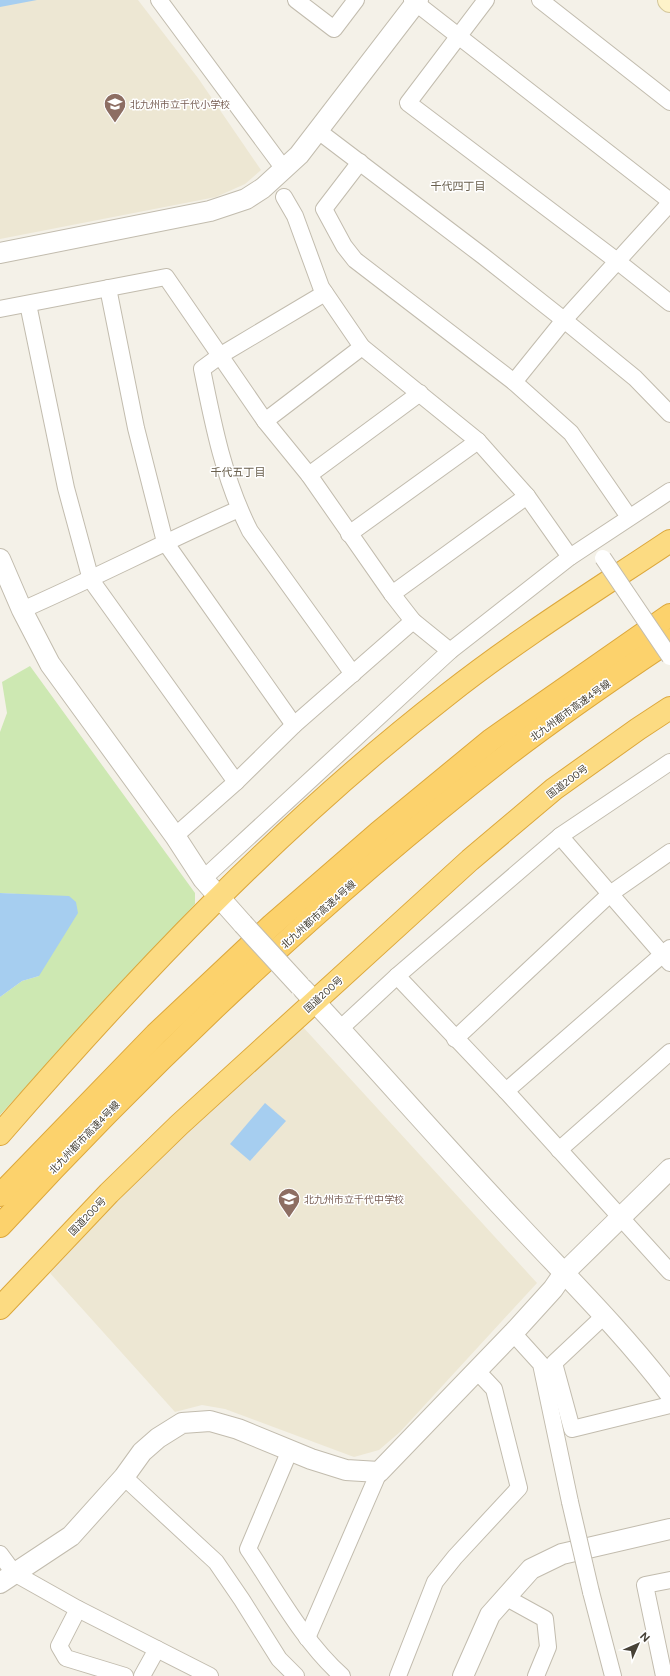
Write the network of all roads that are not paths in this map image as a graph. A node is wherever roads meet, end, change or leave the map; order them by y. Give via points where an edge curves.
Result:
1 (159, 0) edge
2 (296, 0) edge
3 (356, 0) edge
4 (486, 0) edge
5 (540, 0) edge
6 (415, 1) edge
7 (458, 38) junction
8 (670, 102) edge
9 (317, 130) junction
10 (360, 162) junction
11 (284, 169) junction
12 (284, 197) dead end
13 (670, 202) edge
14 (0, 253) edge
15 (617, 261) junction
16 (108, 288) junction
17 (325, 293) junction
18 (670, 303) edge
19 (28, 304) junction
20 (0, 309) edge
21 (564, 320) junction
22 (362, 346) junction
23 (221, 355) junction
24 (514, 382) junction
25 (420, 393) junction
26 (670, 414) edge
27 (265, 420) junction
28 (478, 441) junction
29 (309, 475) junction
30 (670, 491) edge
31 (527, 496) junction
32 (239, 509) junction
33 (629, 518) junction
34 (349, 534) junction
35 (592, 541) junction
36 (670, 541) edge
37 (165, 542) junction
38 (570, 557) junction
39 (0, 559) edge
40 (91, 580) junction
41 (392, 594) junction
42 (22, 610) junction
43 (670, 615) edge
44 (413, 621) junction
45 (670, 640) edge
46 (450, 651) junction
47 (670, 657) edge
48 (353, 674) junction
49 (670, 708) edge
50 (294, 725) junction
51 (670, 762) edge
52 (236, 782) junction
53 (175, 836) junction
54 (560, 836) junction
55 (670, 852) edge
56 (203, 879) junction
57 (610, 894) junction
58 (219, 897) junction
59 (667, 955) edge
60 (397, 976) junction
61 (308, 994) junction
62 (341, 1028) junction
63 (455, 1039) junction
64 (670, 1052) edge
65 (506, 1091) junction
66 (0, 1134) edge
67 (559, 1150) junction
68 (670, 1168) edge
69 (0, 1195) edge
70 (620, 1218) junction
71 (0, 1226) edge
72 (670, 1272) edge
73 (564, 1273) junction
74 (0, 1308) edge
75 (604, 1316) junction
76 (513, 1333) junction
77 (477, 1371) junction
78 (670, 1394) edge
79 (670, 1405) edge
80 (290, 1450) junction
81 (379, 1472) junction
82 (124, 1477) junction
83 (670, 1529) edge
84 (0, 1554) edge
85 (7, 1578) edge
86 (670, 1580) edge
87 (504, 1597) junction
88 (78, 1609) junction
89 (307, 1638) junction
90 (157, 1649) junction
91 (125, 1676) edge
92 (142, 1676) edge
93 (210, 1676) edge
94 (296, 1676) edge
95 (342, 1676) edge
96 (398, 1676) edge
97 (463, 1676) edge
98 (536, 1676) edge
99 (613, 1676) edge
100 (664, 1676) edge

1 - 11 street
2 - 3 street via 334,29
4 - 7 street
5 - 8 street
6 - 7 street
6 - 9 street
7 - 13 street
7 - 15 street via 408,103
9 - 10 street
9 - 11 street
10 - 21 street
10 - 24 street via 324,209 344,246 355,260
11 - 14 street via 263,188 246,198 210,211
12 - 17 street via 295,216
13 - 15 street
15 - 18 street
15 - 21 street
16 - 19 street
16 - 23 street via 166,277
16 - 37 street via 136,428
17 - 22 street
17 - 23 street
19 - 20 street
19 - 40 street via 66,488
21 - 24 street
21 - 26 street via 635,378
22 - 25 street
22 - 27 street
23 - 27 street
23 - 32 street via 202,369 215,437
24 - 33 street via 571,433
25 - 28 street
25 - 29 street
27 - 29 street
28 - 31 street
28 - 34 street
29 - 34 street
30 - 33 street
31 - 38 street
31 - 41 street
32 - 37 street
32 - 48 street via 250,531
33 - 35 street
34 - 41 street
35 - 38 street
35 - 47 street, bridge
36 - 58 highway via 447,694 329,794
37 - 40 street
37 - 50 street
38 - 46 street
39 - 42 street
40 - 42 street
40 - 52 street
41 - 44 street
42 - 53 street via 50,664
43 - 69 highway, 北九州都市高速4号線 via 491,740 354,853 272,925 156,1034
44 - 46 street
44 - 48 street
45 - 71 highway, 北九州都市高速4号線 via 503,759 383,857 289,939 170,1049
46 - 56 street
48 - 50 street
49 - 61 highway, 国道200号 via 554,789
50 - 52 street
51 - 54 street
52 - 53 street
53 - 56 street
54 - 57 street
54 - 60 street
55 - 57 street
56 - 58 street
57 - 59 street
57 - 63 street
58 - 61 street, bridge
58 - 66 highway via 149,969
59 - 65 street
60 - 62 street
60 - 63 street
61 - 62 street
61 - 74 highway, 国道200号 via 110,1193
62 - 73 street
63 - 65 street
64 - 67 street
65 - 67 street
67 - 70 street
68 - 70 street
70 - 72 street
70 - 73 street
73 - 75 street
73 - 76 street via 553,1290
75 - 78 street via 639,1354
75 - 79 street via 554,1363 572,1430
76 - 77 street
76 - 99 street, bridge via 541,1364 570,1502
77 - 81 street
77 - 96 street via 494,1389 519,1488 435,1582
80 - 81 street via 346,1470
80 - 82 street via 238,1429 210,1421 182,1423 142,1452
80 - 89 street via 248,1549
81 - 89 street
82 - 85 street via 71,1536
82 - 94 street via 216,1562 279,1659
83 - 87 street via 562,1554 531,1569
84 - 85 street
85 - 88 street
86 - 100 street via 645,1585
87 - 97 street via 490,1615
87 - 98 street via 545,1619 548,1647
88 - 90 street
88 - 91 street via 59,1646 66,1658
89 - 95 street
90 - 92 street
90 - 93 street

